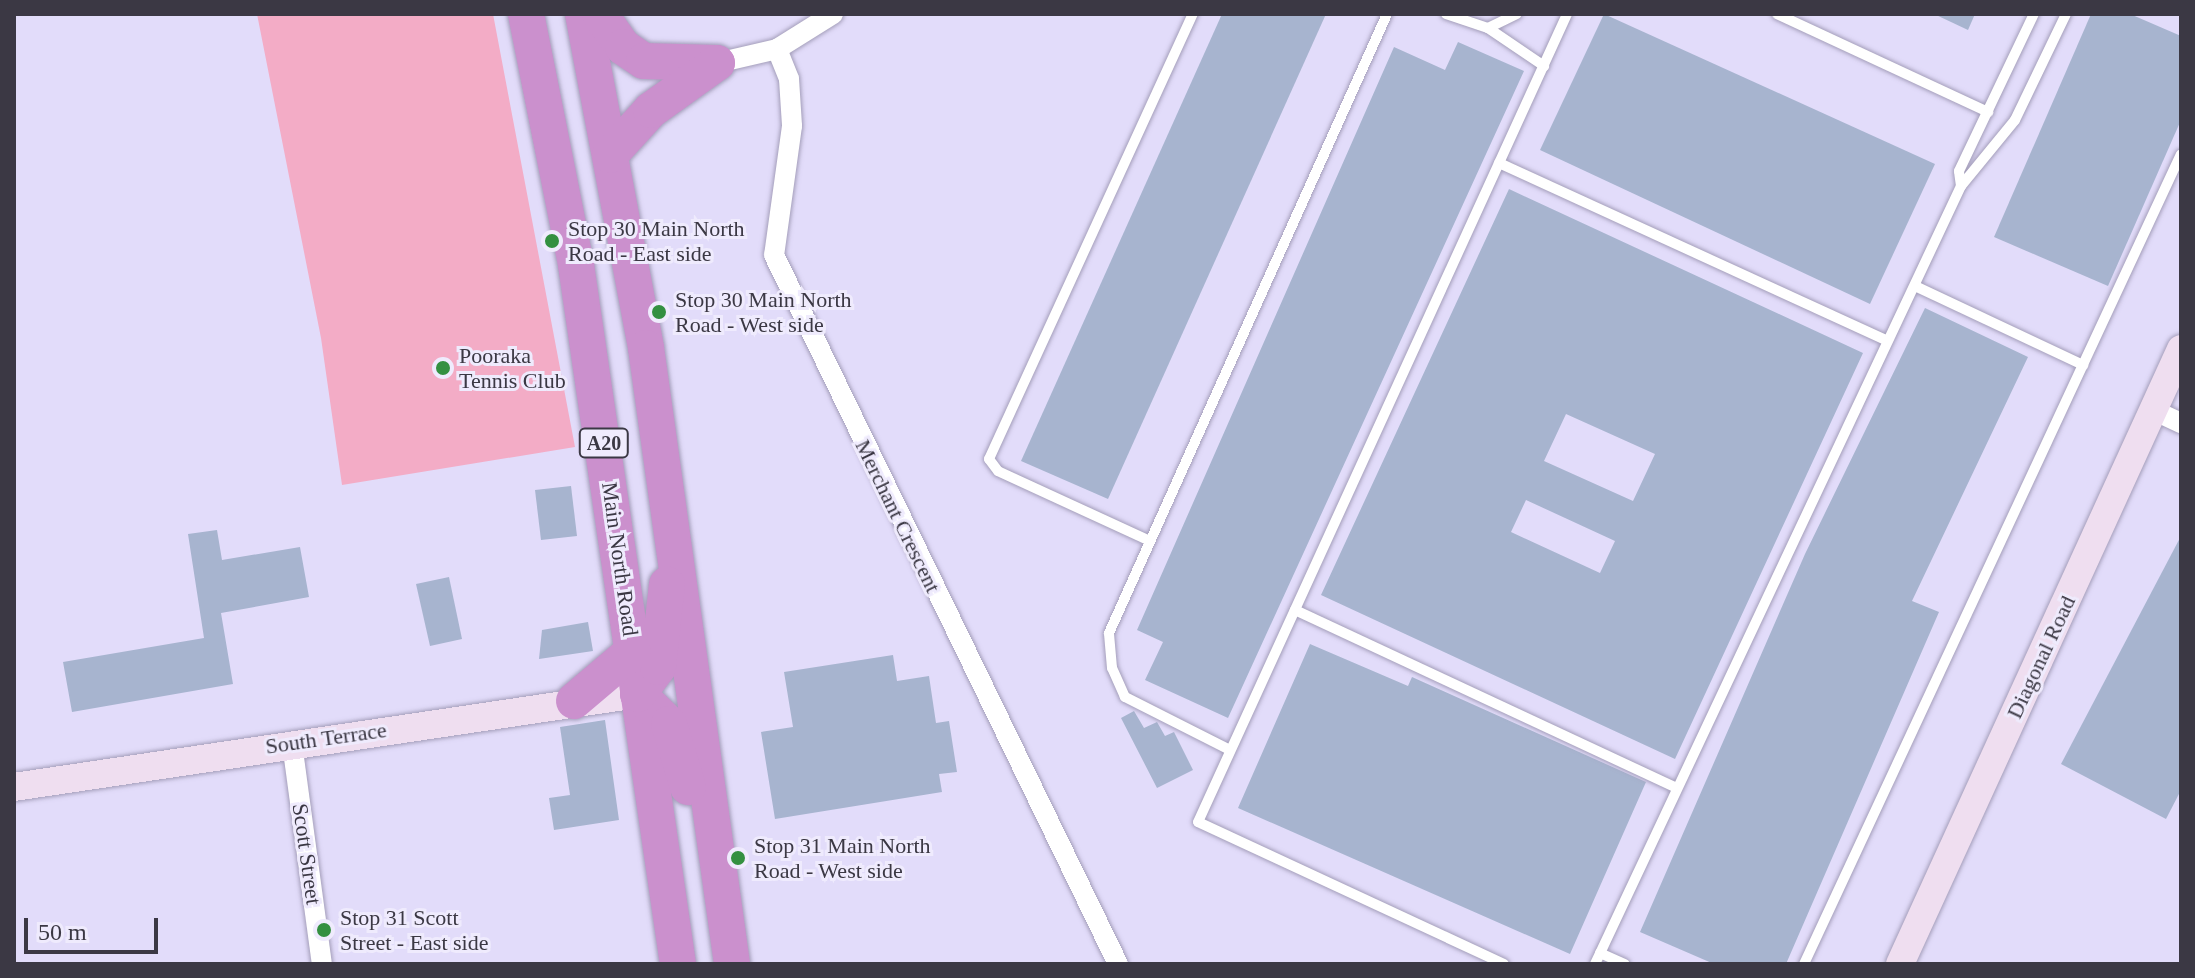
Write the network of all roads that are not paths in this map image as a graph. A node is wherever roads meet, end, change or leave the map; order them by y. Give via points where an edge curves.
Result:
1 (526, 14) edge
2 (583, 14) edge
3 (600, 14) edge
4 (833, 14) edge
5 (1193, 14) edge
6 (1387, 14) edge
7 (1446, 14) edge
8 (1517, 14) edge
9 (1567, 14) edge
10 (1777, 14) edge
11 (2034, 14) edge
12 (2066, 14) edge
13 (1488, 28) junction
14 (777, 49) junction
15 (717, 63) junction
16 (1544, 66) junction
17 (1988, 112) junction
18 (2181, 154) edge
19 (610, 155) junction
20 (1499, 163) junction
21 (1961, 186) junction
22 (1915, 286) junction
23 (1886, 340) junction
24 (2181, 349) edge
25 (2083, 365) junction
26 (2153, 410) junction
27 (2181, 423) edge
28 (1150, 541) junction
29 (677, 558) junction
30 (1295, 610) junction
31 (633, 651) junction
32 (638, 694) junction
33 (574, 701) junction
34 (292, 743) junction
35 (1230, 750) junction
36 (14, 787) edge
37 (1677, 788) junction
38 (719, 860) junction
39 (1598, 959) edge
40 (322, 964) edge
41 (678, 964) edge
42 (732, 964) edge
43 (1118, 964) edge
44 (1504, 964) edge
45 (1625, 964) edge
46 (1804, 964) edge
47 (1900, 964) edge

1 - 31 highway, Main North Road / A20 via 576,265
2 - 19 highway, A20
3 - 15 highway via 623,47 644,61
4 - 14 street
5 - 28 lane via 989,459 998,471
6 - 28 lane
7 - 13 lane
8 - 13 lane
9 - 16 lane
10 - 17 lane
11 - 17 lane
12 - 21 lane via 2015,120
13 - 16 lane
14 - 15 street
14 - 43 street, Merchant Crescent via 789,79 792,126 774,255
15 - 19 highway via 651,110
16 - 20 lane
17 - 21 lane via 1959,171
18 - 25 lane
19 - 29 highway, A20
20 - 23 lane
20 - 30 lane
21 - 22 lane
22 - 23 lane
22 - 25 lane
23 - 37 lane
24 - 26 street, Diagonal Road
25 - 46 lane
26 - 27 street
26 - 47 street, Diagonal Road
28 - 35 lane via 1109,633 1112,668 1125,697
29 - 32 highway via 664,593 658,667
29 - 38 highway, A20
30 - 35 lane
30 - 37 lane
31 - 32 highway, Main North Road / A20
31 - 33 highway
32 - 33 street, South Terrace
32 - 38 highway via 654,702 677,740
32 - 41 highway, Main North Road / A20
33 - 34 street, South Terrace
34 - 36 street, South Terrace
34 - 40 street, Scott Street
35 - 44 lane via 1198,822
37 - 39 lane
38 - 42 highway, A20
39 - 45 lane

